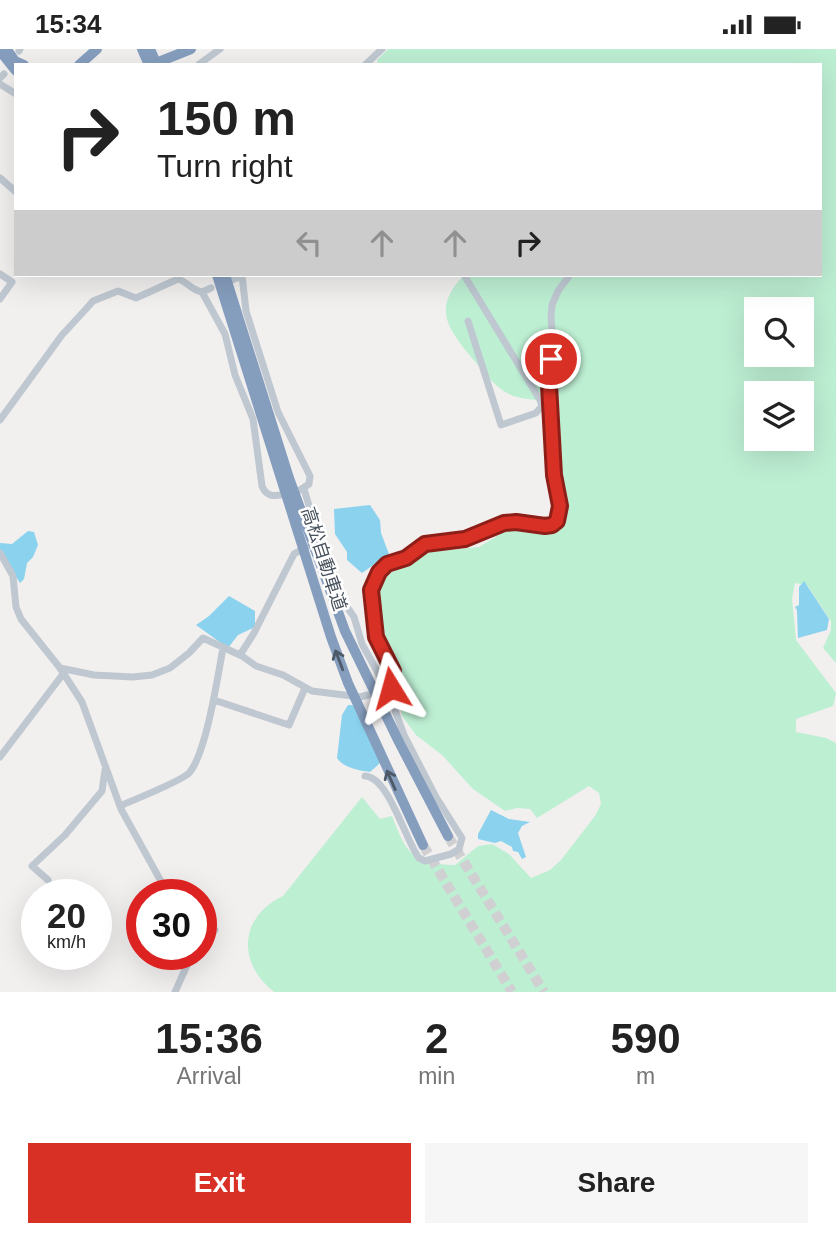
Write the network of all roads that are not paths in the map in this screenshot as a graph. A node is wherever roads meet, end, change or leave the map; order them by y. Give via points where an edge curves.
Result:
1 (97, 49) edge
2 (191, 49) edge
3 (202, 49) edge
4 (220, 49) edge
5 (382, 49) edge
6 (0, 51) edge
7 (154, 58) edge
8 (82, 63) edge
9 (201, 63) edge
10 (367, 63) edge
11 (14, 64) edge
12 (0, 179) edge
13 (14, 190) edge
14 (0, 274) edge
15 (212, 277) edge
16 (218, 277) edge
17 (242, 277) edge
18 (465, 277) edge
19 (568, 277) edge
20 (229, 278) edge
21 (211, 288) dead end
22 (202, 292) junction
23 (0, 299) edge
24 (468, 321) dead end
25 (238, 347) junction
26 (0, 420) edge
27 (284, 478) junction
28 (304, 489) junction
29 (320, 542) junction
30 (0, 552) edge
31 (222, 648) junction
32 (240, 655) junction
33 (62, 671) junction
34 (305, 688) junction
35 (384, 692) junction
36 (368, 695) dead end
37 (215, 700) junction
38 (0, 757) edge
39 (106, 766) junction
40 (365, 776) dead end
41 (120, 806) junction
42 (448, 836) tunnel mouth
43 (423, 845) tunnel mouth
44 (47, 879) edge
45 (159, 879) edge
46 (185, 970) edge
47 (175, 992) edge

1 - 8 highway
2 - 7 highway
3 - 7 highway
4 - 9 street
5 - 10 street
6 - 11 highway
12 - 13 street
14 - 23 street via 12,282
15 - 25 highway
16 - 25 highway, 高松自動車道
17 - 28 street via 246,311 278,412 310,476
18 - 24 street via 540,400 540,410 501,425
19 - 35 street via 552,305 551,318 549,385 560,506 557,521 545,526 504,523 465,539 425,544 406,558 387,564 371,590 376,637 393,671 391,688
20 - 27 highway, 高松自動車道
21 - 22 street
22 - 26 street via 178,279 136,298 118,291 93,301
22 - 28 street via 225,334 253,419 264,492 276,496
25 - 27 highway, 高松自動車道
27 - 42 highway, 高松自動車道 via 345,631
43 -> 27 highway, 高松自動車道 via 348,683
28 - 29 street
29 - 32 street via 294,554
29 - 35 street
30 - 33 street via 13,576 22,619
31 - 32 street
31 - 33 street via 200,639 170,668 147,675
31 - 37 street
32 - 34 street
33 - 38 street
33 - 39 street via 82,702
34 - 36 street
34 - 37 street via 289,725
35 - 40 street via 436,797 462,838 459,849 425,861 419,858 376,779
37 - 41 street via 198,757 188,774
39 - 41 street
39 - 44 street via 102,791 32,866
41 - 45 street
46 - 47 street

